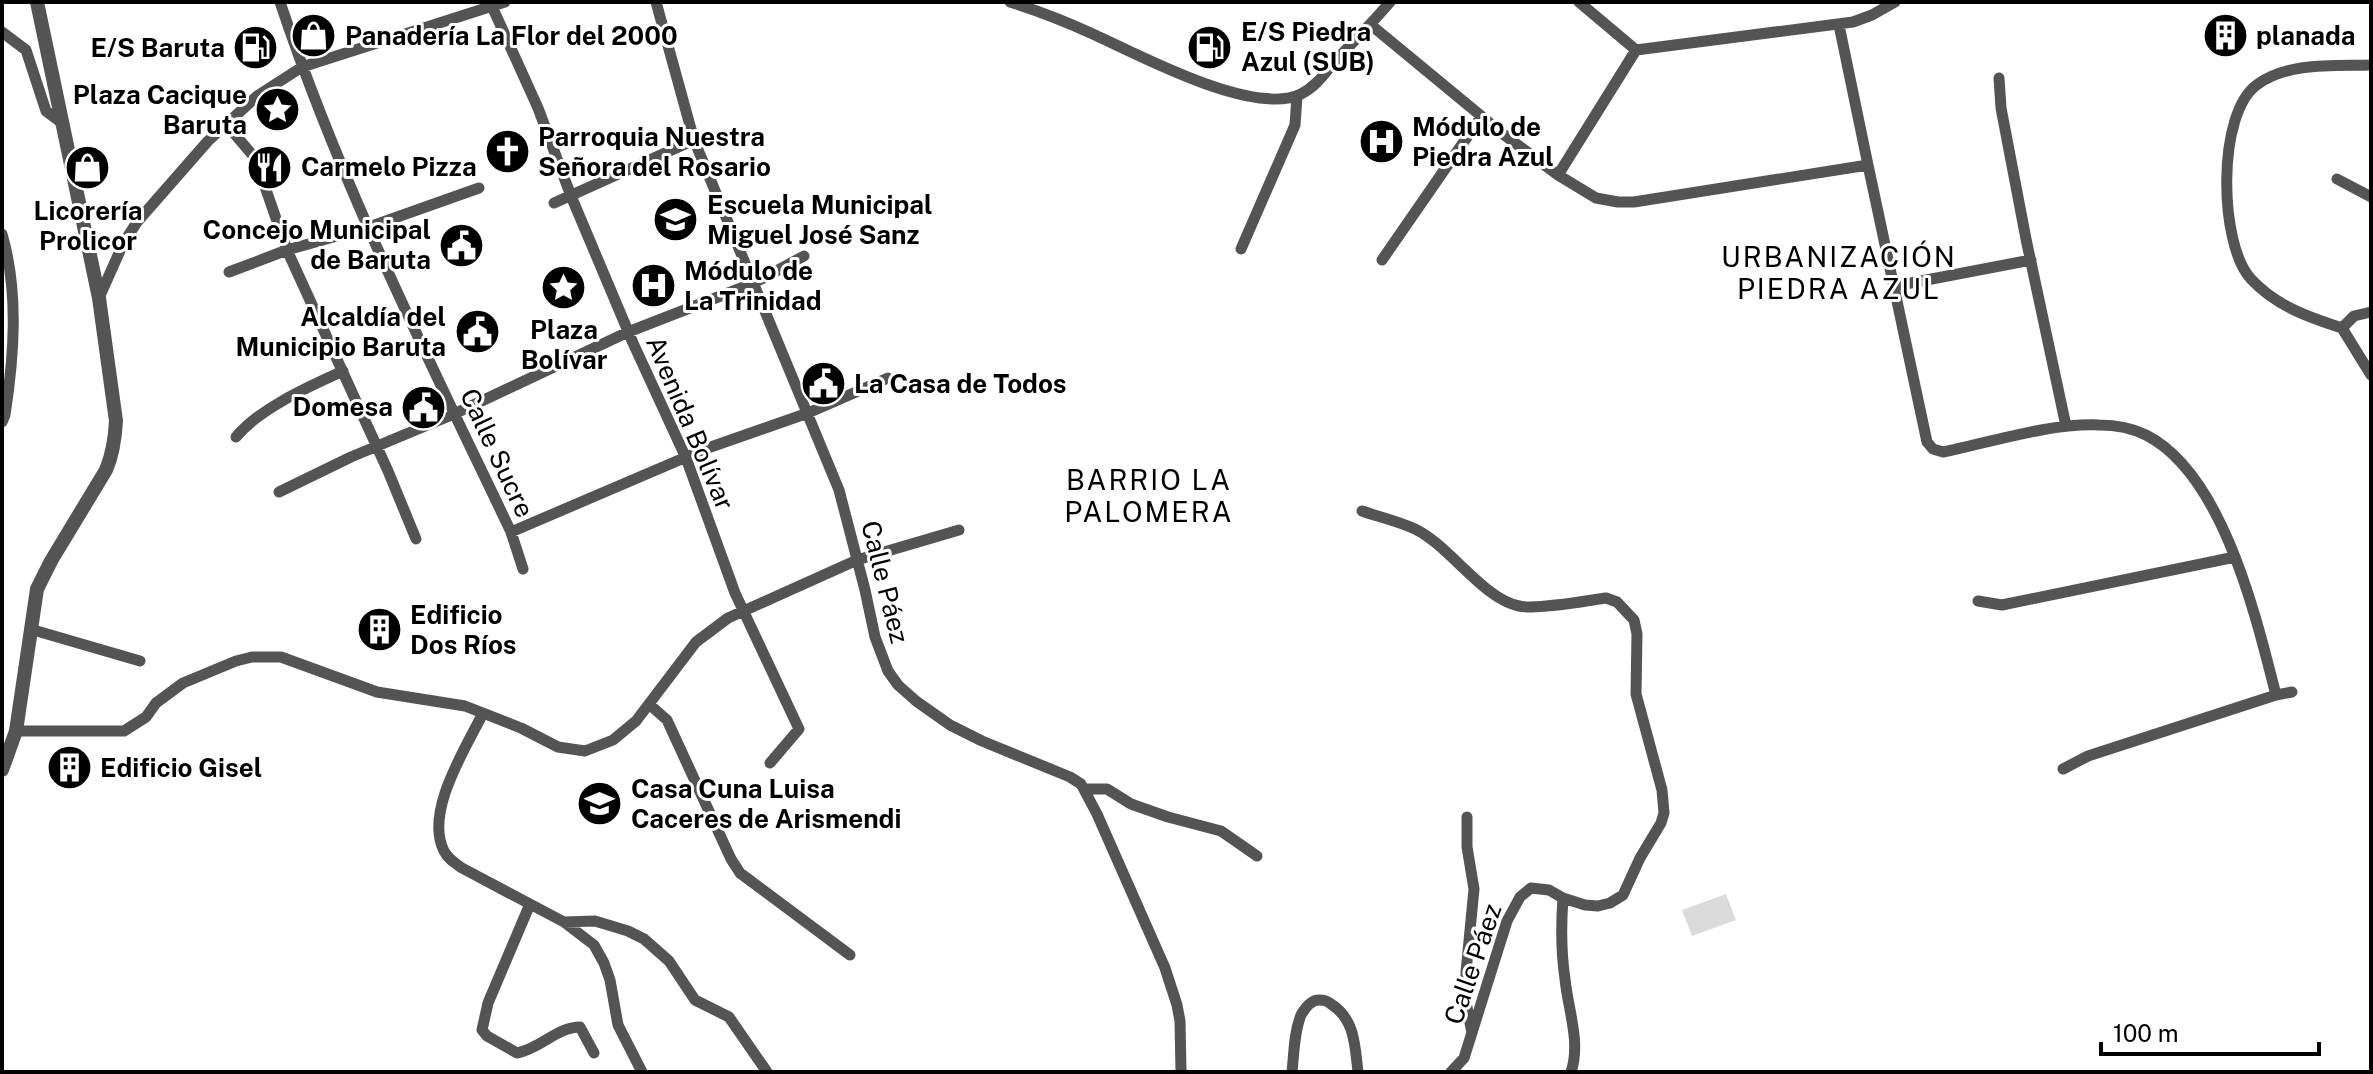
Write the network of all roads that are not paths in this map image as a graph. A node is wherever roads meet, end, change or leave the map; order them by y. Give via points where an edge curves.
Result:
1 (37, 2) edge
2 (280, 2) edge
3 (505, 2) edge
4 (656, 2) edge
5 (1010, 2) edge
6 (1390, 2) edge
7 (1579, 2) edge
8 (1895, 2) edge
9 (491, 5) edge
10 (1371, 25) junction
11 (1839, 25) junction
12 (2, 32) edge
13 (1636, 50) junction
14 (2371, 65) edge
15 (302, 67) junction
16 (1999, 78) dead end
17 (1297, 96) junction
18 (1481, 117) junction
19 (62, 123) junction
20 (227, 125) junction
21 (694, 140) junction
22 (1868, 165) junction
23 (1558, 175) junction
24 (2337, 179) dead end
25 (479, 188) dead end
26 (571, 196) junction
27 (2371, 197) edge
28 (554, 203) dead end
29 (369, 227) junction
30 (2, 234) edge
31 (1241, 249) dead end
32 (287, 250) junction
33 (804, 256) dead end
34 (1382, 260) dead end
35 (2031, 260) junction
36 (229, 272) dead end
37 (754, 283) junction
38 (1895, 286) junction
39 (99, 298) junction
40 (2371, 312) edge
41 (2342, 328) junction
42 (628, 332) junction
43 (343, 371) junction
44 (2371, 375) edge
45 (888, 378) dead end
46 (808, 413) junction
47 (454, 414) junction
48 (2, 422) edge
49 (2066, 426) junction
50 (236, 437) dead end
51 (376, 447) junction
52 (686, 458) junction
53 (279, 492) dead end
54 (1362, 511) dead end
55 (959, 530) dead end
56 (511, 532) junction
57 (416, 539) dead end
58 (2235, 557) junction
59 (857, 560) junction
60 (523, 569) dead end
61 (1978, 601) dead end
62 (742, 610) junction
63 (30, 629) junction
64 (140, 661) dead end
65 (2292, 692) dead end
66 (2276, 695) junction
67 (650, 705) junction
68 (483, 713) junction
69 (16, 731) junction
70 (770, 763) dead end
71 (2063, 769) dead end
72 (2, 770) edge
73 (1084, 789) junction
74 (1467, 817) dead end
75 (1257, 856) dead end
76 (1563, 898) junction
77 (530, 904) junction
78 (564, 922) junction
79 (850, 955) dead end
80 (1473, 1034) junction
81 (594, 1053) dead end
82 (642, 1072) edge
83 (767, 1072) edge
84 (1181, 1072) edge
85 (1292, 1072) edge
86 (1358, 1072) edge
87 (1451, 1072) edge
88 (1571, 1072) edge

1 - 19 street
2 - 15 street, Calle Sucre
3 - 9 street
4 - 21 street, Calle Páez
5 - 17 street via 1217,89 1254,98
6 - 10 street
7 - 13 street
8 - 11 street
9 - 15 street
9 - 26 street, Avenida Bolívar
10 - 17 street via 1312,88
10 - 18 street
11 - 13 street
11 - 22 street
12 - 19 street via 26,50 46,111
13 - 23 street
14 - 41 street via 2277,73 2254,86 2230,140 2226,199 2234,251 2249,277 2273,300
15 - 20 street via 257,96
15 - 29 street, Calle Sucre
16 - 35 street
17 - 31 street via 1295,125
18 - 23 street
18 - 34 street
19 - 39 street
20 - 32 street via 255,158
20 - 39 street via 137,222
21 - 26 street
21 - 37 street, Calle Páez
22 - 23 street via 1634,202 1596,198
22 - 38 street
24 - 27 street
25 - 29 street
26 - 28 street
26 - 42 street, Avenida Bolívar
29 - 32 street
29 - 47 street, Calle Sucre
30 - 48 street via 13,318 12,369
32 - 36 street
32 - 43 street
33 - 37 street
35 - 38 street
35 - 49 street
37 - 42 street
37 - 46 street, Calle Páez
38 - 49 street via 1927,442 1933,449 1943,452
39 - 63 street via 116,421 112,454 37,589
40 - 41 street via 2354,316
41 - 44 street
42 - 47 street
42 - 52 street, Avenida Bolívar
43 - 50 street via 247,424
43 - 51 street
45 - 46 street
46 - 52 street
46 - 59 street, Calle Páez via 839,490
47 - 51 street
47 - 56 street, Calle Sucre
49 - 58 street via 2123,428 2167,450 2199,487
51 - 53 street
51 - 57 street
52 - 56 street
52 - 62 street, Avenida Bolívar
54 - 76 street via 1415,529 1506,602 1522,607 1606,598 1634,620 1636,694 1664,813 1623,895 1598,906
55 - 59 street
56 - 60 street, Calle Sucre
58 - 61 street via 2002,605
58 - 66 street
59 - 62 street
59 - 73 street, Calle Páez via 880,654 898,685 950,725 1070,777
62 - 67 street via 696,642
62 - 70 street, Avenida Bolívar via 799,729
63 - 64 street
63 - 69 street
65 - 66 street
66 - 71 street via 2088,756
67 - 68 street via 613,740 585,751 558,747
67 - 79 street via 667,720 740,873
68 - 69 street via 377,692 301,663 267,657 236,661 183,683 124,731
68 - 77 street via 439,811 441,840 451,861
69 - 72 street
73 - 75 street via 1107,789 1131,804 1221,831
73 - 84 street via 1165,968 1179,1013
74 - 80 street via 1474,889 1466,1002
76 - 80 street, Calle Páez via 1531,888 1520,897 1507,921
76 - 88 street via 1562,951 1575,1044
77 - 78 street
77 - 81 street via 488,1003 482,1030 517,1053 580,1027
78 - 82 street via 594,945 604,963 618,1025
78 - 83 street via 595,921 644,939 669,961 695,1000 729,1017
80 - 87 street, Calle Páez via 1464,1058
85 - 86 street via 1298,1025 1308,1005 1317,1000 1335,1006 1351,1025

